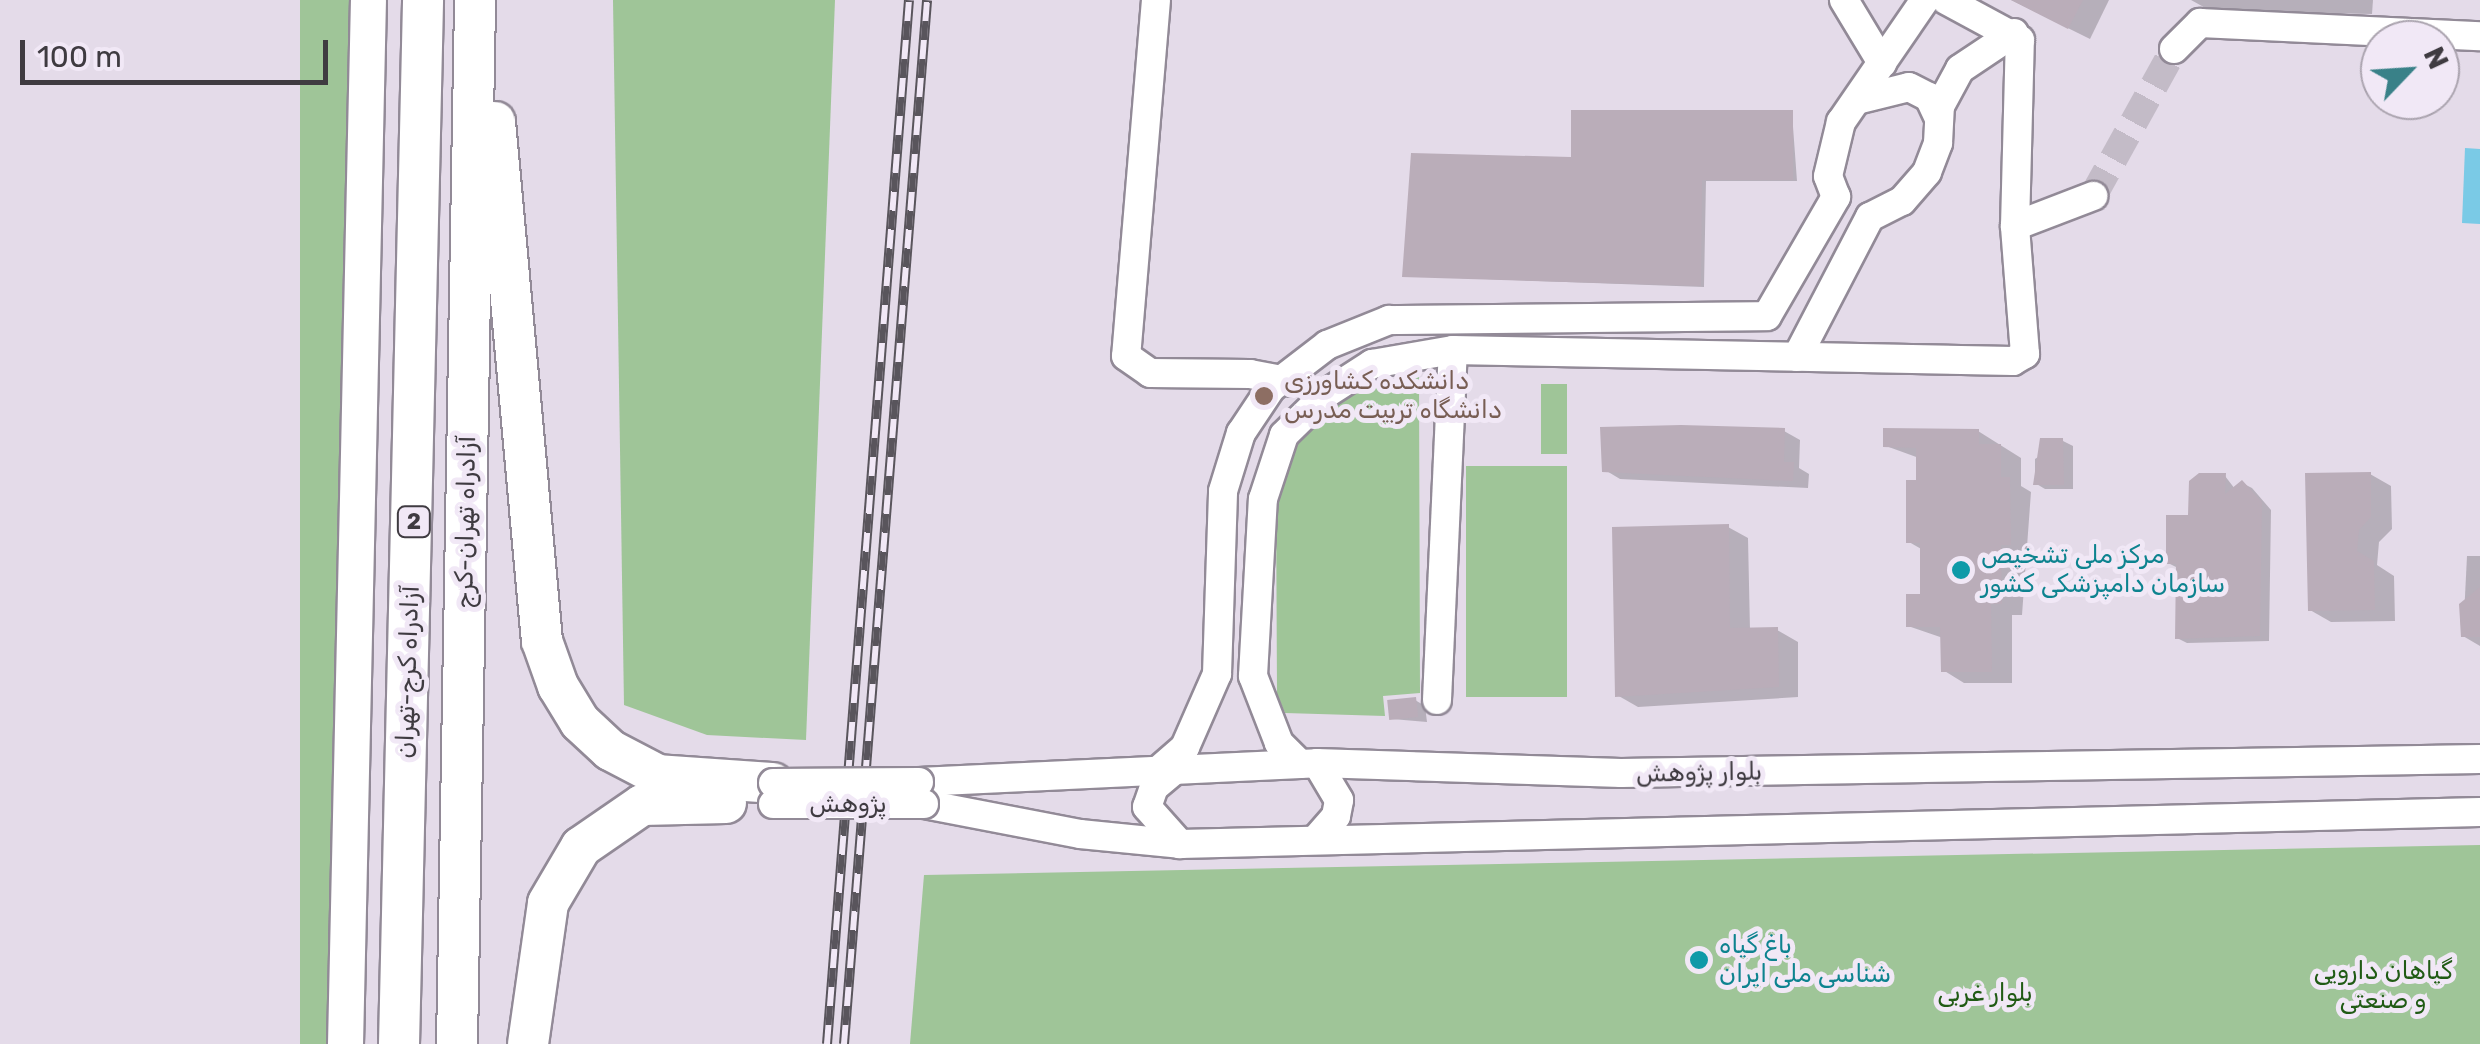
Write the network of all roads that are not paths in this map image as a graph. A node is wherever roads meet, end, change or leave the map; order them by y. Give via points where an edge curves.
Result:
1 (368, 0) edge
2 (423, 0) edge
3 (1156, 0) edge
4 (1844, 0) edge
5 (1925, 0) edge
6 (1946, 0) edge
7 (475, 18) edge
8 (2014, 33) junction
9 (2480, 36) edge
10 (2174, 50) tunnel mouth
11 (1882, 63) junction
12 (1861, 99) junction
13 (1938, 116) junction
14 (2092, 196) tunnel mouth
15 (2015, 226) junction
16 (1454, 350) junction
17 (1312, 357) junction
18 (1797, 357) junction
19 (1283, 379) junction
20 (1331, 390) junction
21 (1308, 412) junction
22 (1437, 700) dead end
23 (1266, 712) junction
24 (1200, 714) junction
25 (2480, 759) edge
26 (1308, 764) junction
27 (1169, 768) junction
28 (922, 793) junction
29 (773, 794) junction
30 (2480, 812) edge
31 (1317, 838) junction
32 (1180, 844) junction
33 (345, 1044) edge
34 (399, 1044) edge
35 (458, 1044) edge
36 (528, 1044) edge

1 - 33 main road
2 - 34 highway, آزادراه کرج-تهران / 2
3 - 19 street via 1126,356 1150,372
4 - 11 street
5 - 11 street
6 - 8 street
7 - 29 highway via 495,122 542,641 558,686 580,722 610,750 658,774
7 - 35 highway, آزادراه تهران-کرج / 2
8 - 13 street via 1960,69
8 - 15 street via 2020,51
9 - 10 street via 2200,24
11 - 12 street
12 - 13 street via 1909,86 1930,97
12 - 17 street via 1842,122 1832,152 1828,176 1836,197 1767,316 1388,320
13 - 18 street via 1928,172 1902,201 1870,217
14 - 15 street
15 - 18 street via 2026,346 2014,361
16 - 18 street
16 - 20 street via 1372,364
16 - 22 street
17 - 19 street
17 - 20 street via 1317,382
19 - 21 street via 1302,390
19 - 24 street via 1241,433 1223,491 1217,674
20 - 21 street
21 - 23 street via 1284,435 1263,499 1253,676
23 - 24 street via 1238,694 1222,696
23 - 26 street via 1279,743
24 - 27 street
25 - 26 street, بلوار پژوهش via 1621,774
26 - 27 street, بلوار پژوهش
26 - 31 street via 1339,800 1336,816
27 - 28 street, بلوار پژوهش
27 - 32 street via 1147,807
28 - 29 street, پژوهش, bridge
28 - 32 street via 1080,834
29 - 36 highway via 642,805 581,847 548,902
30 - 31 street
31 - 32 street

